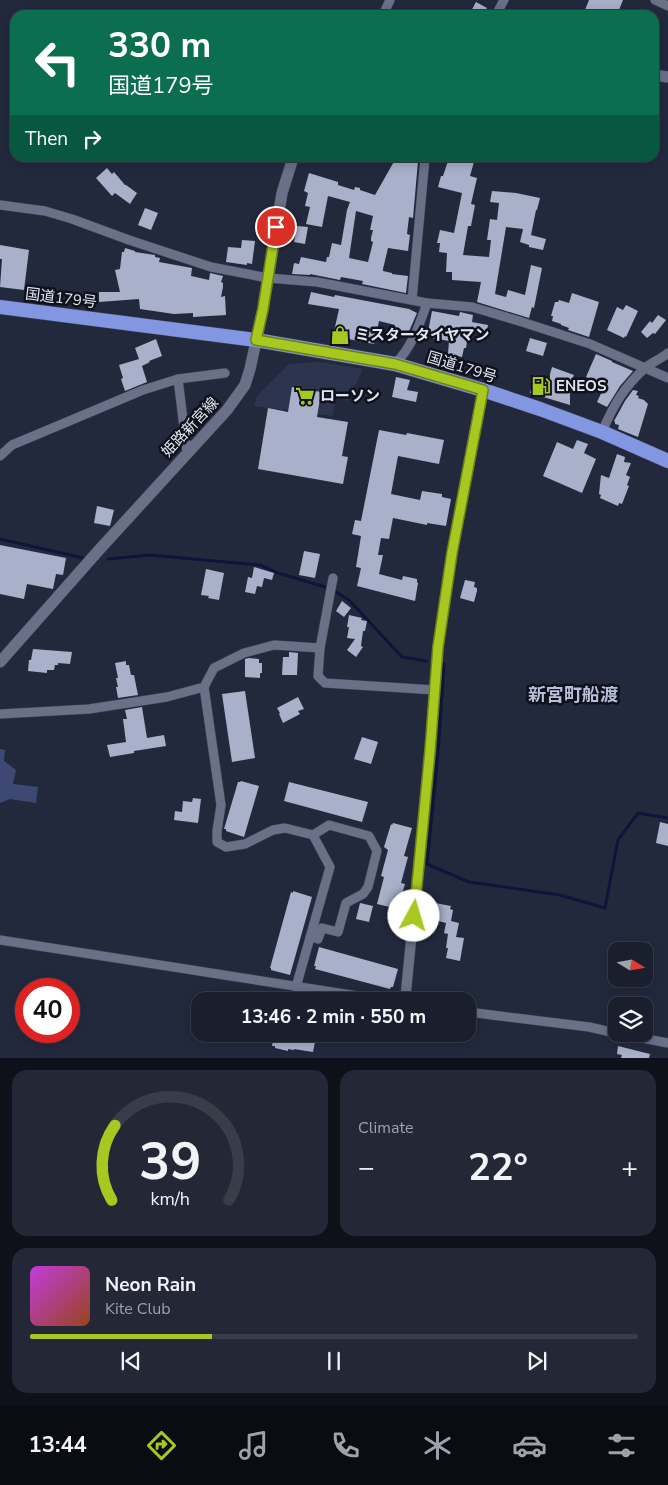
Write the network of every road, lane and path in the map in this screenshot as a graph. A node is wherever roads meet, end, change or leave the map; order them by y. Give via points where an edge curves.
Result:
1 (655, 0) edge
2 (668, 6) edge
3 (292, 162) edge
4 (425, 162) edge
5 (0, 205) edge
6 (268, 278) junction
7 (412, 300) junction
8 (427, 303) junction
9 (0, 306) edge
10 (256, 340) junction
11 (668, 353) edge
12 (395, 364) junction
13 (646, 367) junction
14 (225, 373) dead end
15 (668, 378) edge
16 (178, 379) junction
17 (483, 390) junction
18 (602, 432) junction
19 (187, 452) junction
20 (0, 456) edge
21 (668, 461) edge
22 (332, 578) dead end
23 (320, 648) junction
24 (0, 662) edge
25 (204, 687) junction
26 (435, 690) junction
27 (0, 714) edge
28 (313, 835) junction
29 (310, 937) junction
30 (0, 940) edge
31 (296, 987) junction
32 (330, 992) edge
33 (406, 992) edge
34 (476, 1013) edge
35 (608, 1031) edge
36 (653, 1040) edge
37 (668, 1043) edge

1 - 2 street
3 - 6 main road, 姫路新宮線 via 282,193
4 - 7 street
5 - 6 street via 45,211 211,267
6 - 7 street via 317,282
6 - 10 main road, 姫路新宮線
7 - 8 street
8 - 12 street via 414,339
8 - 13 street via 472,307 590,344
9 - 10 highway, 国道179号
10 - 12 highway, 国道179号
10 - 19 main road, 姫路新宮線 via 245,385 227,410
11 - 13 street
12 - 17 highway, 国道179号
13 - 15 street
13 - 18 street via 620,394
14 - 16 street
16 - 19 street
16 - 20 street via 143,390 12,446
17 - 18 highway, 国道179号
17 - 26 street via 452,553
18 - 21 highway, 国道179号
19 - 24 main road, 姫路新宮線
22 - 23 street
23 - 25 street via 274,645 244,653 214,668
23 - 26 street via 318,676 325,683
25 - 27 street via 89,709
25 - 28 street via 221,805 217,842 226,847 245,844 273,830 285,828
26 - 33 street
28 - 29 street via 330,867
28 - 29 street via 329,825 369,836 377,851 368,887 363,894 346,903 338,932 322,928 318,939
29 - 31 street
30 - 31 street
31 - 32 street
34 - 35 street
36 - 37 street

